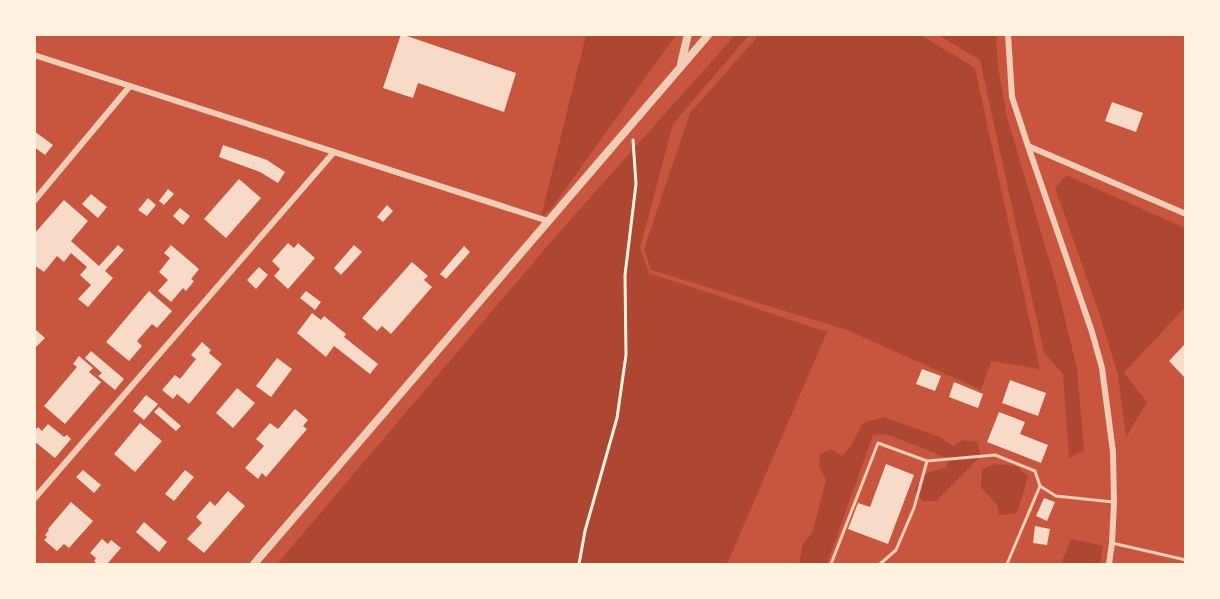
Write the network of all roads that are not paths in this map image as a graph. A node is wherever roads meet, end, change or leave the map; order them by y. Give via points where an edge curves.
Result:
1 (688, 34) edge
2 (709, 34) edge
3 (1008, 34) edge
4 (34, 55) edge
5 (680, 68) junction
6 (130, 86) junction
7 (1028, 146) junction
8 (334, 152) junction
9 (34, 201) edge
10 (1185, 214) edge
11 (548, 221) junction
12 (927, 461) junction
13 (1040, 486) junction
14 (34, 499) edge
15 (1114, 503) junction
16 (1113, 543) junction
17 (1185, 560) edge
18 (254, 564) edge
19 (831, 564) edge
20 (880, 564) edge
21 (1007, 564) edge
22 (1109, 564) edge

1 - 5 street
2 - 5 street
3 - 7 street via 1012,97
4 - 6 street
5 - 11 street
6 - 8 street
6 - 9 street
7 - 10 street
7 - 15 street via 1102,368 1113,452
8 - 11 street
8 - 14 street
11 - 18 street
12 - 13 lane via 995,455 1035,471
12 - 19 lane via 878,444
12 - 20 lane via 914,508 896,550
13 - 15 lane via 1056,496
13 - 21 lane
15 - 16 street
16 - 17 lane
16 - 22 street

